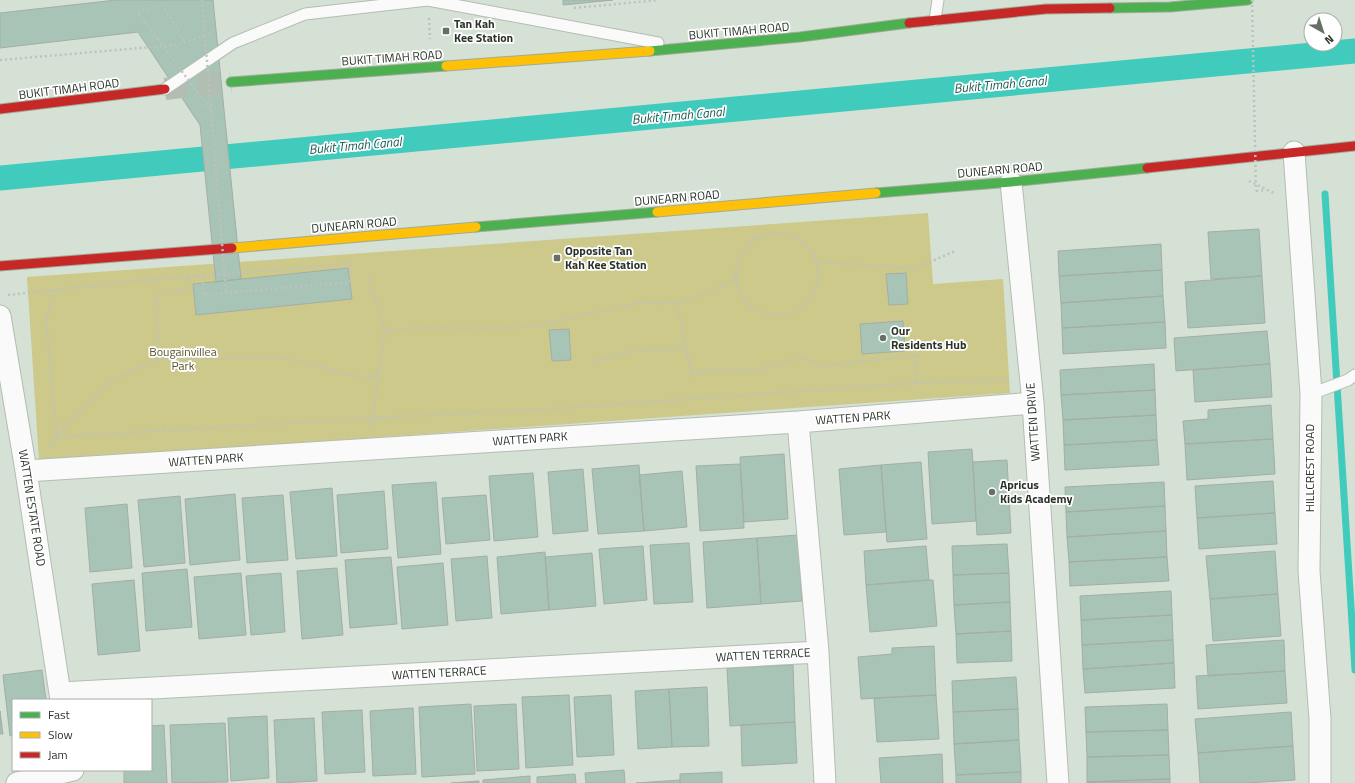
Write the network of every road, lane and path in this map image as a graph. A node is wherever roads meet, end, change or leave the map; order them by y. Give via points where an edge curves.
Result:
1 (202, 0) edge
2 (659, 0) edge
3 (938, 0) edge
4 (1248, 0) edge
5 (1252, 0) edge
6 (568, 9) dead end
7 (935, 20) junction
8 (185, 43) dead end
9 (176, 45) dead end
10 (685, 48) junction
11 (0, 60) edge
12 (231, 82) tunnel mouth
13 (165, 89) joint
14 (0, 109) edge
15 (211, 111) junction
16 (1355, 146) edge
17 (1294, 152) junction
18 (1010, 182) junction
19 (1256, 191) dead end
20 (955, 250) dead end
21 (816, 260) junction
22 (0, 266) edge
23 (203, 276) dead end
24 (188, 277) dead end
25 (369, 278) dead end
26 (736, 279) junction
27 (146, 280) dead end
28 (350, 282) dead end
29 (55, 290) junction
30 (226, 292) junction
31 (8, 295) dead end
32 (677, 303) junction
33 (0, 316) edge
34 (385, 331) junction
35 (687, 349) junction
36 (158, 360) junction
37 (592, 361) dead end
38 (378, 375) junction
39 (1010, 375) dead end
40 (1351, 378) edge
41 (915, 383) junction
42 (1318, 391) junction
43 (1033, 403) junction
44 (373, 418) junction
45 (798, 422) junction
46 (58, 437) junction
47 (369, 450) junction
48 (26, 471) junction
49 (818, 652) junction
50 (60, 696) edge
51 (69, 771) edge
52 (76, 771) edge
53 (17, 783) edge
54 (79, 783) edge
55 (825, 783) edge
56 (1058, 783) edge
57 (1320, 783) edge

1 - 15 path, bridge
2 - 6 path
3 - 7 lane
4 - 7 highway, BUKIT TIMAH ROAD via 1170,7 1046,9
5 - 19 path, bridge
7 - 10 highway, BUKIT TIMAH ROAD
8 - 15 path, bridge via 162,6 137,12
9 - 11 path
10 - 12 highway, BUKIT TIMAH ROAD
10 - 13 lane via 428,0 304,14 233,43
13 - 14 highway, BUKIT TIMAH ROAD
15 - 30 path, bridge
16 - 17 highway, DUNEARN ROAD
17 - 18 highway, DUNEARN ROAD
17 - 42 street, HILLCREST ROAD
18 - 22 highway, DUNEARN ROAD
18 - 43 street, WATTEN DRIVE
20 - 21 path via 914,269
21 - 26 path via 810,249 788,234 775,232 762,235 750,242 741,253 736,265
21 - 26 path via 819,274 813,294 799,310 786,315 772,316 758,312 739,292
23 - 30 path via 203,294
24 - 36 path via 188,287 185,290 156,295
25 - 34 path
26 - 32 path
27 - 29 path
28 - 30 path
29 - 31 path
29 - 46 path via 46,320
32 - 34 path via 639,303 535,326
32 - 35 path
33 - 48 street, WATTEN ESTATE ROAD
34 - 38 path
35 - 37 path via 638,350
35 - 41 path via 692,376 704,370 754,371 801,358 826,366 916,355
36 - 38 path via 281,357 363,378
36 - 46 path via 112,380
38 - 44 path
39 - 41 path via 1005,380
40 - 42 lane
41 - 44 path via 556,409
42 - 57 street, HILLCREST ROAD via 1309,571 1320,719
43 - 45 street, WATTEN PARK
43 - 56 street, WATTEN DRIVE
44 - 46 path
44 - 47 path
45 - 47 street, WATTEN PARK
45 - 49 street, WATTEN TERRACE
46 - 48 path
47 - 48 street, WATTEN PARK
48 - 50 street, WATTEN ESTATE ROAD
49 - 50 street, WATTEN TERRACE
49 - 55 street, WATTEN TERRACE
51 - 53 street
52 - 54 street

